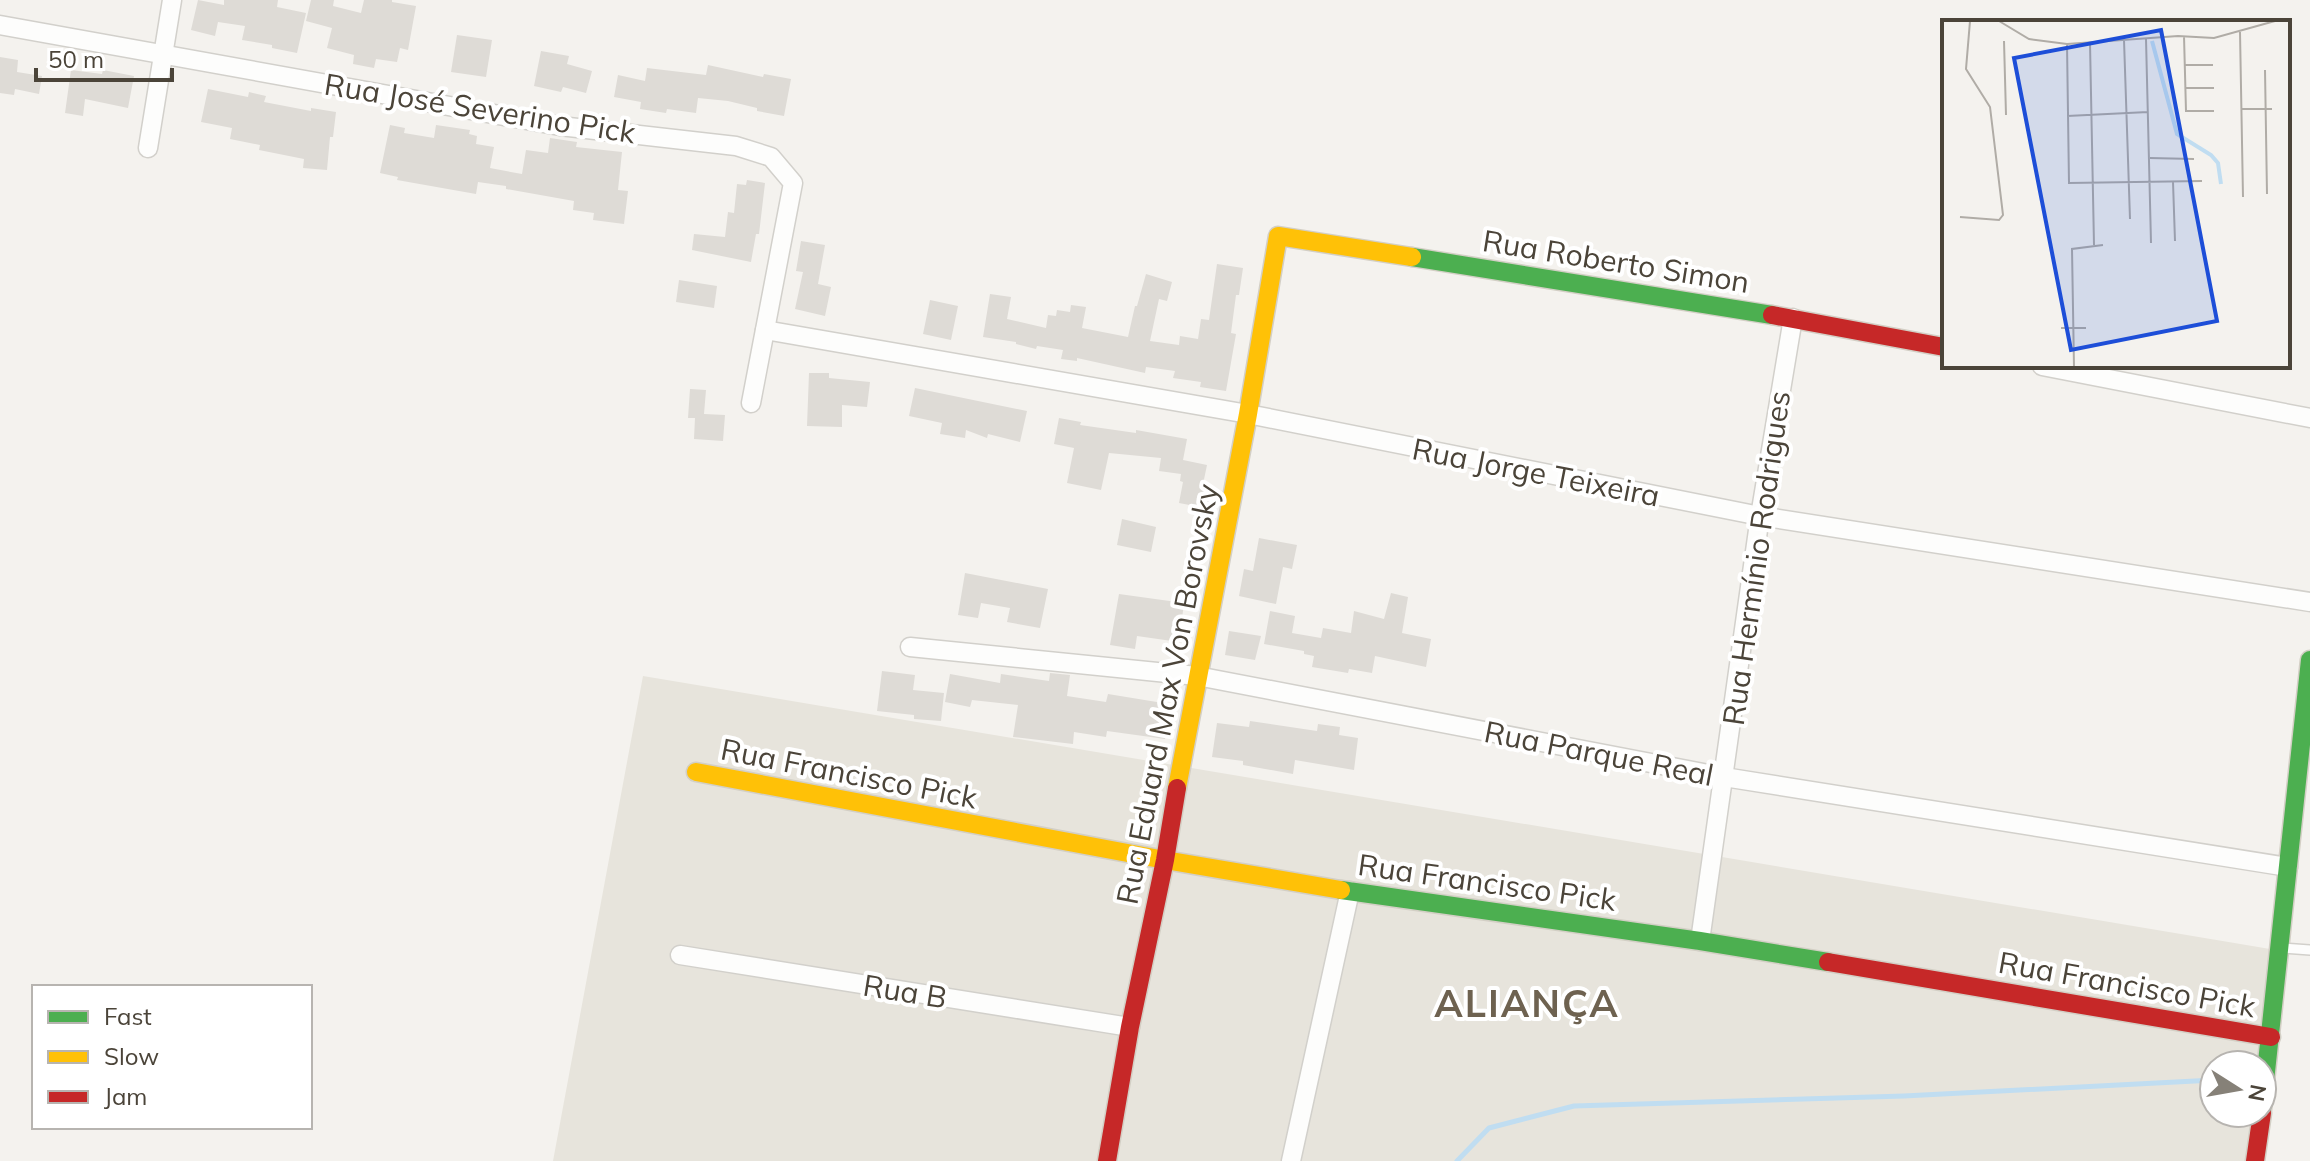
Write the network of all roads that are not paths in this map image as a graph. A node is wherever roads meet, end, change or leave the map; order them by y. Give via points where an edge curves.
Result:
1 (172, 0) edge
2 (0, 25) edge
3 (163, 54) junction
4 (148, 148) dead end
5 (1278, 236) joint
6 (1793, 318) junction
7 (765, 330) junction
8 (1942, 347) edge
9 (2052, 368) edge
10 (751, 403) dead end
11 (1248, 414) junction
12 (2310, 418) edge
13 (1760, 516) junction
14 (2310, 602) edge
15 (910, 647) dead end
16 (2310, 660) edge
17 (1197, 676) junction
18 (696, 772) dead end
19 (1724, 777) junction
20 (1165, 860) junction
21 (2288, 867) junction
22 (1350, 891) junction
23 (1700, 941) junction
24 (2280, 948) junction
25 (2310, 950) edge
26 (680, 955) dead end
27 (1130, 1027) junction
28 (2271, 1037) junction
29 (2270, 1049) edge
30 (2259, 1129) edge
31 (1107, 1161) edge
32 (1291, 1161) edge
33 (2255, 1161) edge

1 - 3 street
2 - 3 street, Rua José Severino Pick
3 - 4 street
3 - 7 street, Rua José Severino Pick via 560,126 736,146 771,157 793,183
5 - 6 street, Rua Roberto Simon
5 - 11 street, Rua Eduard Max Von Borovsky
6 - 8 street, Rua Roberto Simon
6 - 13 street, Rua Hermínio Rodrigues
7 - 10 street
7 - 11 street, Rua Jorge Teixeira
9 - 12 street
11 - 13 street, Rua Jorge Teixeira
11 - 17 street, Rua Eduard Max Von Borovsky
13 - 14 street, Rua Jorge Teixeira
13 - 19 street, Rua Hermínio Rodrigues
15 - 17 street, Rua Parque Real
16 - 21 street
17 - 19 street, Rua Parque Real
17 - 20 street, Rua Eduard Max Von Borovsky
18 - 20 street, Rua Francisco Pick
19 - 21 street, Rua Parque Real
19 - 23 street, Rua Hermínio Rodrigues
20 - 22 street, Rua Francisco Pick
20 - 27 street, Rua Eduard Max Von Borovsky
21 - 24 street
22 - 23 street, Rua Francisco Pick
22 - 32 street
23 - 28 street, Rua Francisco Pick
24 - 25 lane
24 - 28 street
26 - 27 street, Rua B
27 - 31 street, Rua Eduard Max Von Borovsky
28 - 29 street
30 - 33 street

